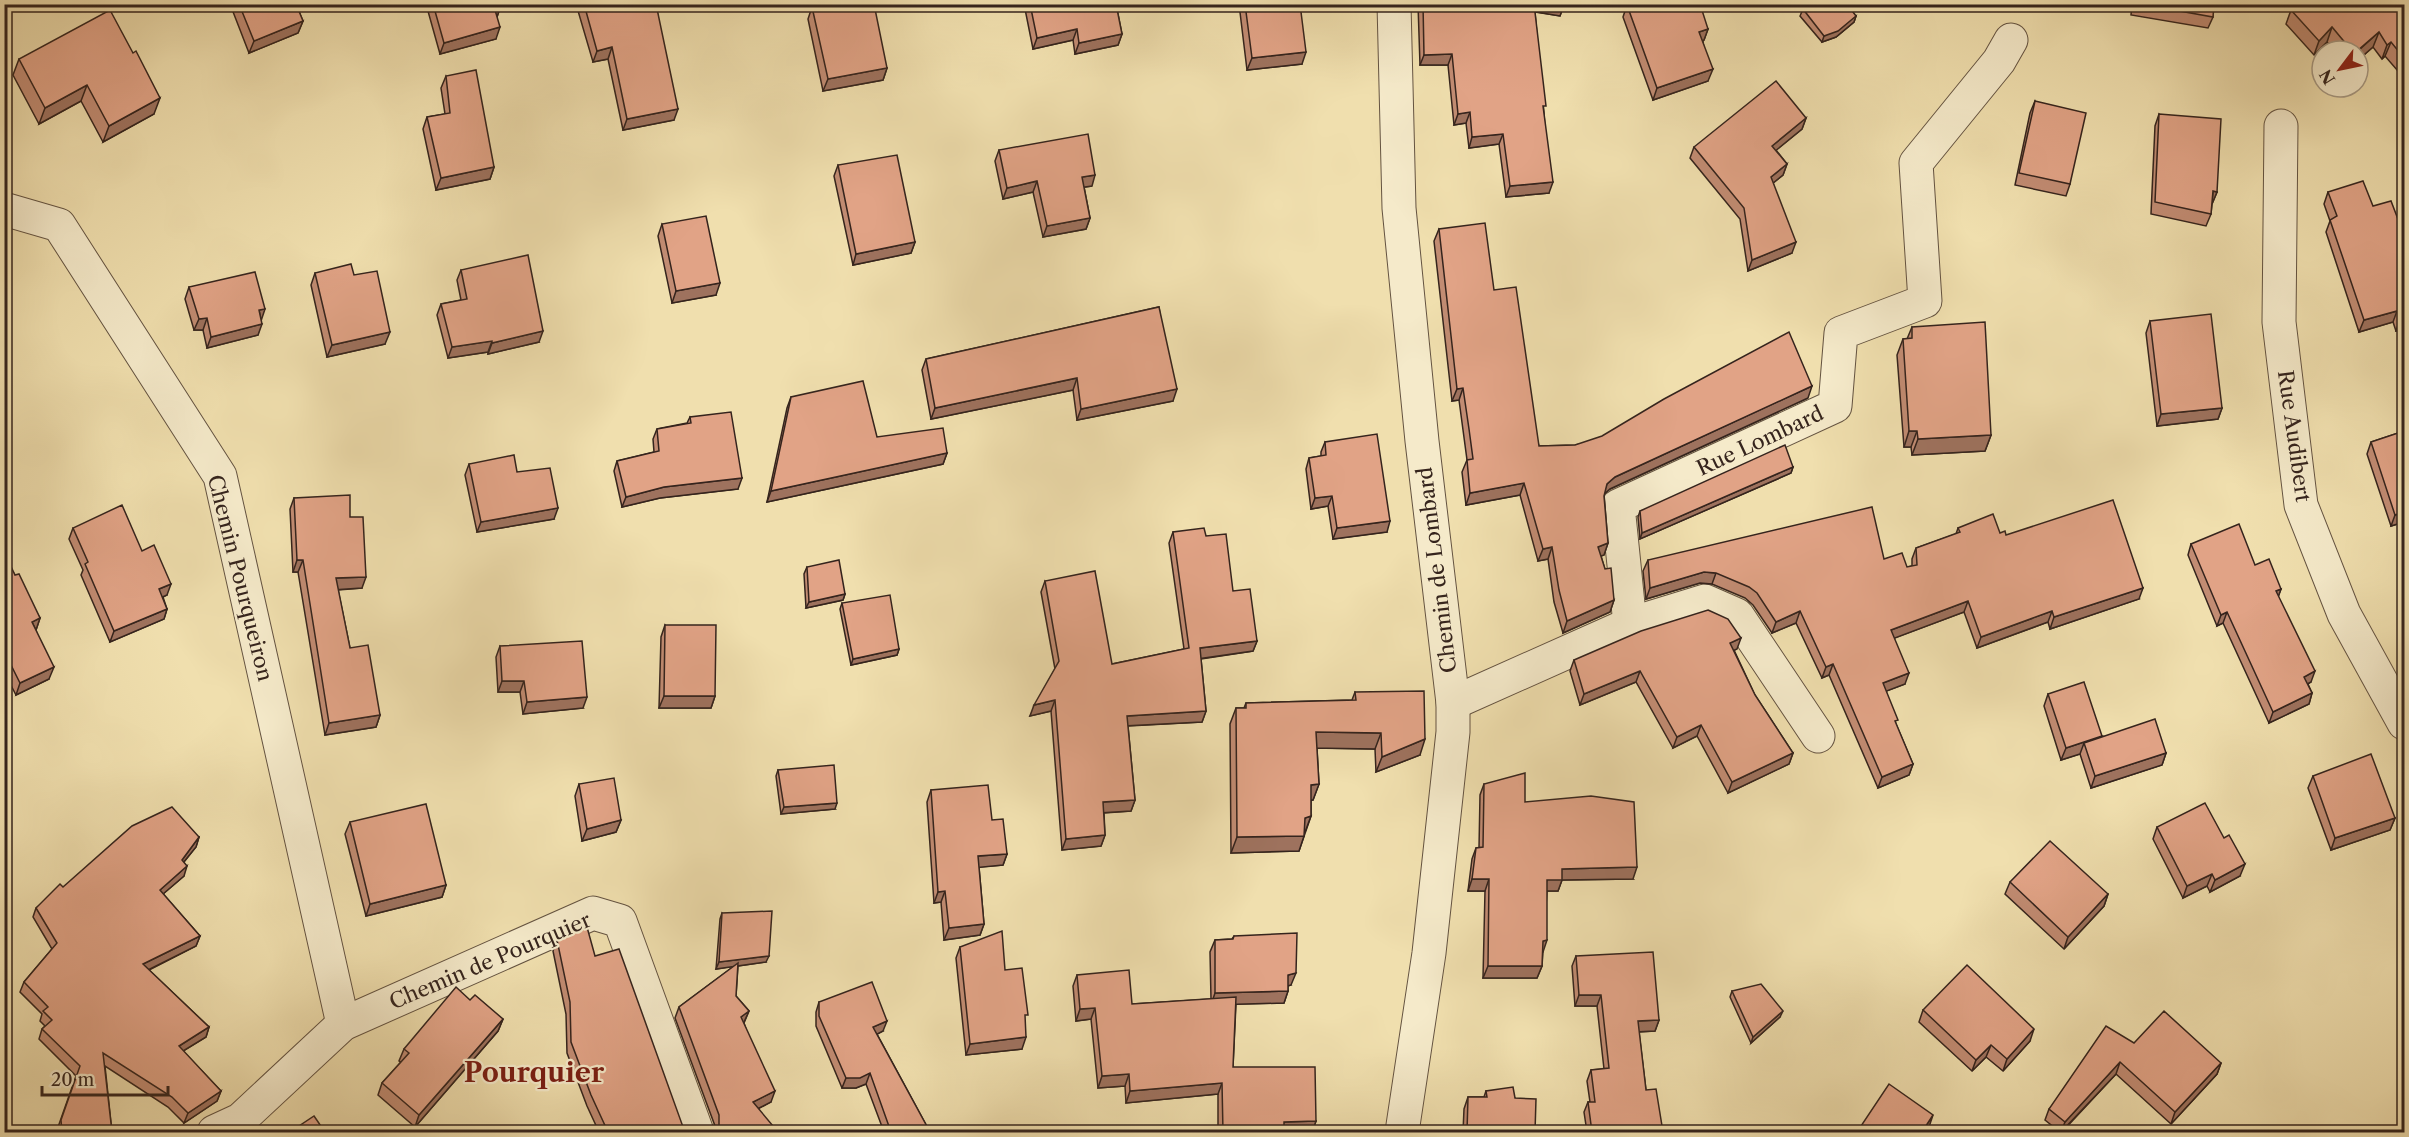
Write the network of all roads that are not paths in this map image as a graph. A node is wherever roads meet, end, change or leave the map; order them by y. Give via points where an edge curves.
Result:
1 (1394, 4) edge
2 (2011, 40) dead end
3 (2281, 126) dead end
4 (4, 209) edge
5 (1630, 624) junction
6 (1453, 703) junction
7 (2404, 723) edge
8 (1818, 736) dead end
9 (343, 1024) junction
10 (214, 1132) edge
11 (697, 1132) edge
12 (1402, 1132) edge

1 - 6 street, Chemin de Lombard via 1400,208
2 - 5 street, Rue Lombard via 1999,61 1916,163 1925,301 1841,333 1835,406 1618,506
3 - 7 street, Rue Audibert via 2279,322 2301,505 2344,614
4 - 9 street, Chemin Pourqueiron via 59,225 220,476
5 - 6 street
5 - 8 street via 1705,601 1737,615
6 - 12 street, Chemin de Lombard via 1429,952
9 - 10 street, Chemin de Pourquier via 240,1120
9 - 11 street, Chemin de Pourquier via 593,913 620,921

